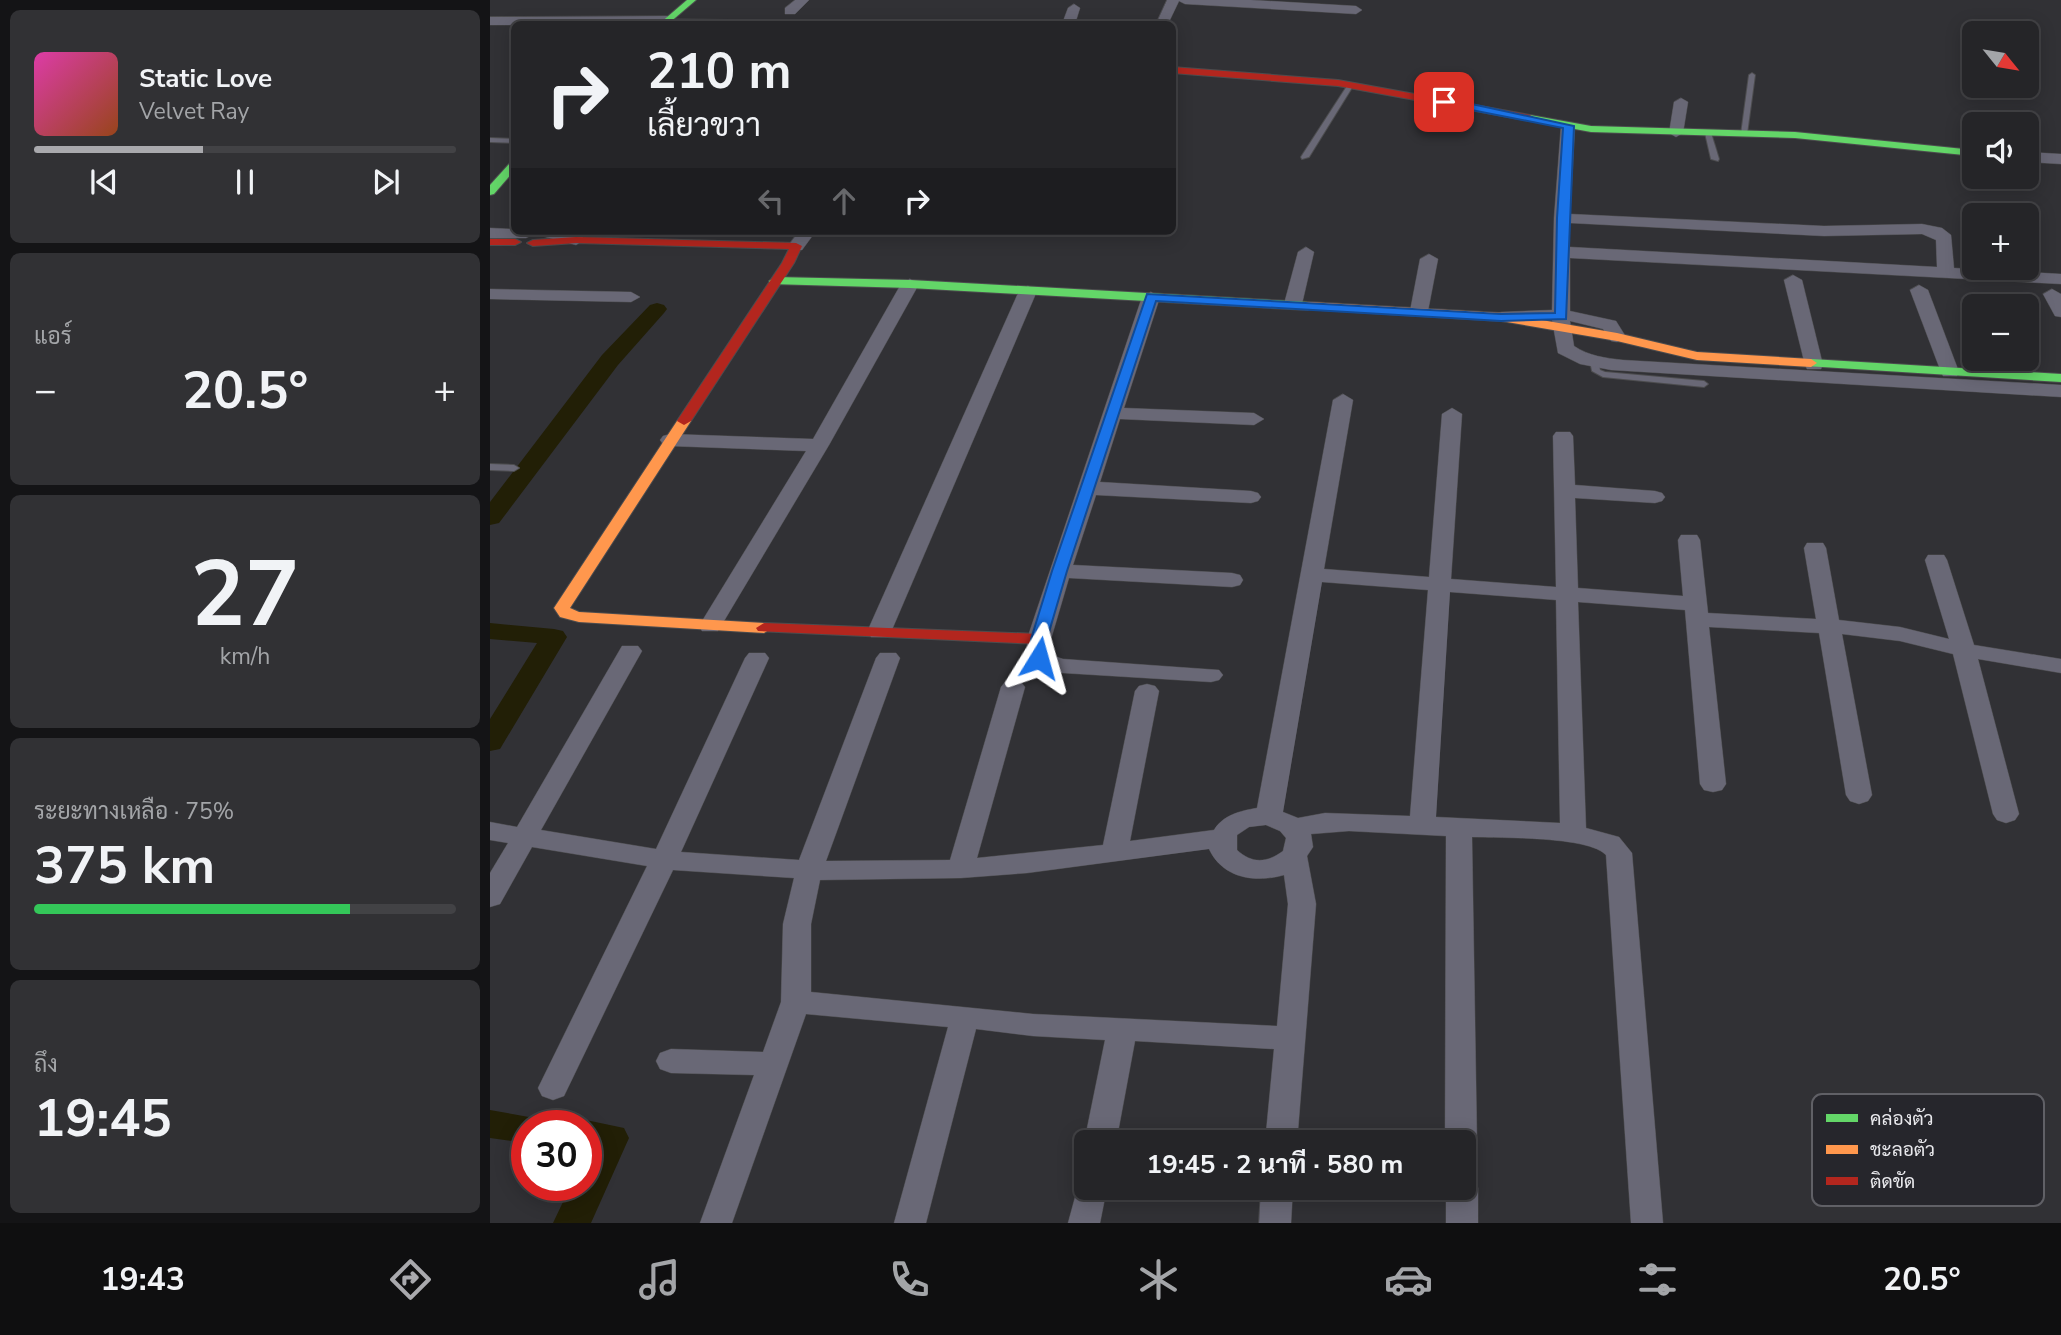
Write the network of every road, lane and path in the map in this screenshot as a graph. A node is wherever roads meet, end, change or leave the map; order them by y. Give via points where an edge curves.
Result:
1 (692, 0) edge
2 (803, 0) edge
3 (1173, 0) edge
4 (1185, 0) edge
5 (1074, 8) dead end
6 (1356, 10) dead end
7 (790, 11) dead end
8 (490, 21) edge
9 (511, 21) edge
10 (615, 21) edge
11 (650, 21) edge
12 (666, 21) edge
13 (1069, 21) edge
14 (1164, 21) edge
15 (1176, 70) edge
16 (1752, 75) dead end
17 (1350, 86) junction
18 (1681, 102) dead end
19 (1568, 126) junction
20 (1676, 133) junction
21 (1708, 133) junction
22 (1744, 134) junction
23 (490, 140) edge
24 (511, 141) edge
25 (1962, 151) edge
26 (2039, 156) edge
27 (1305, 157) dead end
28 (2061, 157) edge
29 (1715, 159) dead end
30 (511, 168) edge
31 (490, 191) edge
32 (1562, 218) junction
33 (490, 233) edge
34 (805, 235) edge
35 (528, 238) edge
36 (576, 240) joint
37 (490, 242) edge
38 (796, 246) junction
39 (1306, 252) dead end
40 (1562, 252) junction
41 (1429, 259) dead end
42 (1946, 272) junction
43 (1793, 280) dead end
44 (775, 281) junction
45 (910, 284) junction
46 (2057, 286) edge
47 (1919, 290) dead end
48 (1028, 291) junction
49 (490, 294) edge
50 (631, 297) dead end
51 (1151, 297) junction
52 (1293, 304) junction
53 (1419, 311) junction
54 (2061, 312) edge
55 (1501, 317) joint
56 (1561, 322) junction
57 (1617, 337) joint
58 (1594, 361) junction
59 (1814, 365) junction
60 (1950, 372) junction
61 (2061, 378) edge
62 (1704, 384) dead end
63 (2061, 391) edge
64 (1343, 400) dead end
65 (1112, 413) junction
66 (1452, 414) dead end
67 (1254, 419) dead end
68 (1563, 436) dead end
69 (670, 440) junction
70 (819, 445) junction
71 (490, 467) edge
72 (514, 468) dead end
73 (1088, 488) junction
74 (1565, 491) junction
75 (1251, 497) dead end
76 (1655, 497) dead end
77 (1689, 540) dead end
78 (1815, 548) dead end
79 (1936, 560) dead end
80 (1059, 571) junction
81 (1314, 575) junction
82 (1232, 580) dead end
83 (1440, 584) junction
84 (1567, 592) junction
85 (1696, 612) junction
86 (710, 626) junction
87 (1830, 626) junction
88 (1039, 639) junction
89 (883, 645) junction
90 (1964, 650) junction
91 (630, 651) dead end
92 (758, 658) dead end
93 (2061, 666) edge
94 (1211, 675) dead end
95 (1013, 687) dead end
96 (1147, 691) dead end
97 (1713, 784) dead end
98 (1859, 795) dead end
99 (2006, 814) dead end
100 (1269, 817) junction
101 (1422, 825) junction
102 (1294, 828) junction
103 (1459, 828) junction
104 (490, 831) edge
105 (1573, 833) junction
106 (526, 835) junction
107 (1222, 838) junction
108 (1115, 852) junction
109 (1295, 858) junction
110 (664, 860) junction
111 (961, 869) junction
112 (809, 870) junction
113 (490, 897) edge
114 (796, 1002) junction
115 (965, 1017) junction
116 (1122, 1031) junction
117 (1290, 1038) junction
118 (671, 1061) dead end
119 (774, 1064) junction
120 (553, 1088) dead end
121 (1103, 1130) edge
122 (1282, 1130) edge
123 (1461, 1130) edge
124 (1089, 1200) edge
125 (1277, 1200) edge
126 (1462, 1200) edge
127 (716, 1223) edge
128 (910, 1223) edge
129 (1084, 1223) edge
130 (1275, 1223) edge
131 (1462, 1223) edge
132 (1647, 1223) edge

1 - 12 street
2 - 7 street
3 - 14 street
4 - 6 street
5 - 13 street
8 - 9 street
10 - 11 street
15 - 17 street
16 - 22 lane
17 - 19 street
17 - 27 lane
18 - 20 street
19 - 20 street
19 - 32 street
20 - 21 street
21 - 22 street
21 - 29 lane
22 - 25 street
23 - 24 lane
26 - 28 street
30 - 31 street
32 - 40 street
32 - 42 street via 1824,231 1922,229 1945,239
33 - 35 street
34 - 38 street
35 - 36 street
35 - 37 street
36 - 38 street
38 - 44 street
39 - 52 street
40 - 42 street
40 - 56 street
41 - 53 street
42 - 46 street
43 - 59 street
44 - 45 street
44 - 69 street
45 - 48 street
45 - 70 street
46 - 54 street
47 - 60 street
48 - 51 street
48 - 89 street
49 - 50 street
51 - 52 street
51 - 65 street
52 - 53 street
53 - 55 street
55 - 56 street
56 - 57 street via 1604,323
56 - 58 street via 1565,349
57 - 59 street via 1697,356
58 - 62 lane via 1596,371 1603,374
58 - 63 street
59 - 60 street
60 - 61 street
64 - 81 street
65 - 67 street
65 - 73 street
66 - 83 street
68 - 74 street
69 - 70 street
69 - 86 street via 562,608 579,617
70 - 86 street
71 - 72 lane
73 - 75 street
73 - 80 street
74 - 76 street
74 - 84 street
77 - 85 street
78 - 87 street
79 - 90 street
80 - 82 street
80 - 88 street
81 - 83 street
81 - 100 street
83 - 84 street
83 - 101 street
84 - 85 street
84 - 105 street
85 - 87 street
85 - 97 street
86 - 89 street
87 - 90 street via 1900,634
87 - 98 street
88 - 89 street
88 - 94 street via 1039,658 1049,664
89 - 112 street
90 - 93 street
90 - 99 street
91 - 106 street
92 - 110 street
95 - 111 street
96 - 108 street
100 - 102 street
100 - 107 street via 1240,821
101 - 102 street via 1337,822
101 - 103 street
102 - 109 street via 1301,837
103 - 105 street
103 - 123 street
104 - 106 street
105 - 132 street via 1610,843 1619,853
106 - 110 street
106 - 113 street
107 - 108 street
107 - 109 street via 1228,859 1254,871 1277,868
108 - 111 street
109 - 117 street via 1302,904
110 - 112 street
110 - 120 street
111 - 112 street
112 - 114 street via 797,924
114 - 115 street
114 - 119 street
115 - 116 street
115 - 128 street
116 - 117 street
116 - 121 street
117 - 122 street
118 - 119 street
119 - 127 street
124 - 129 street
125 - 130 street
126 - 131 street

